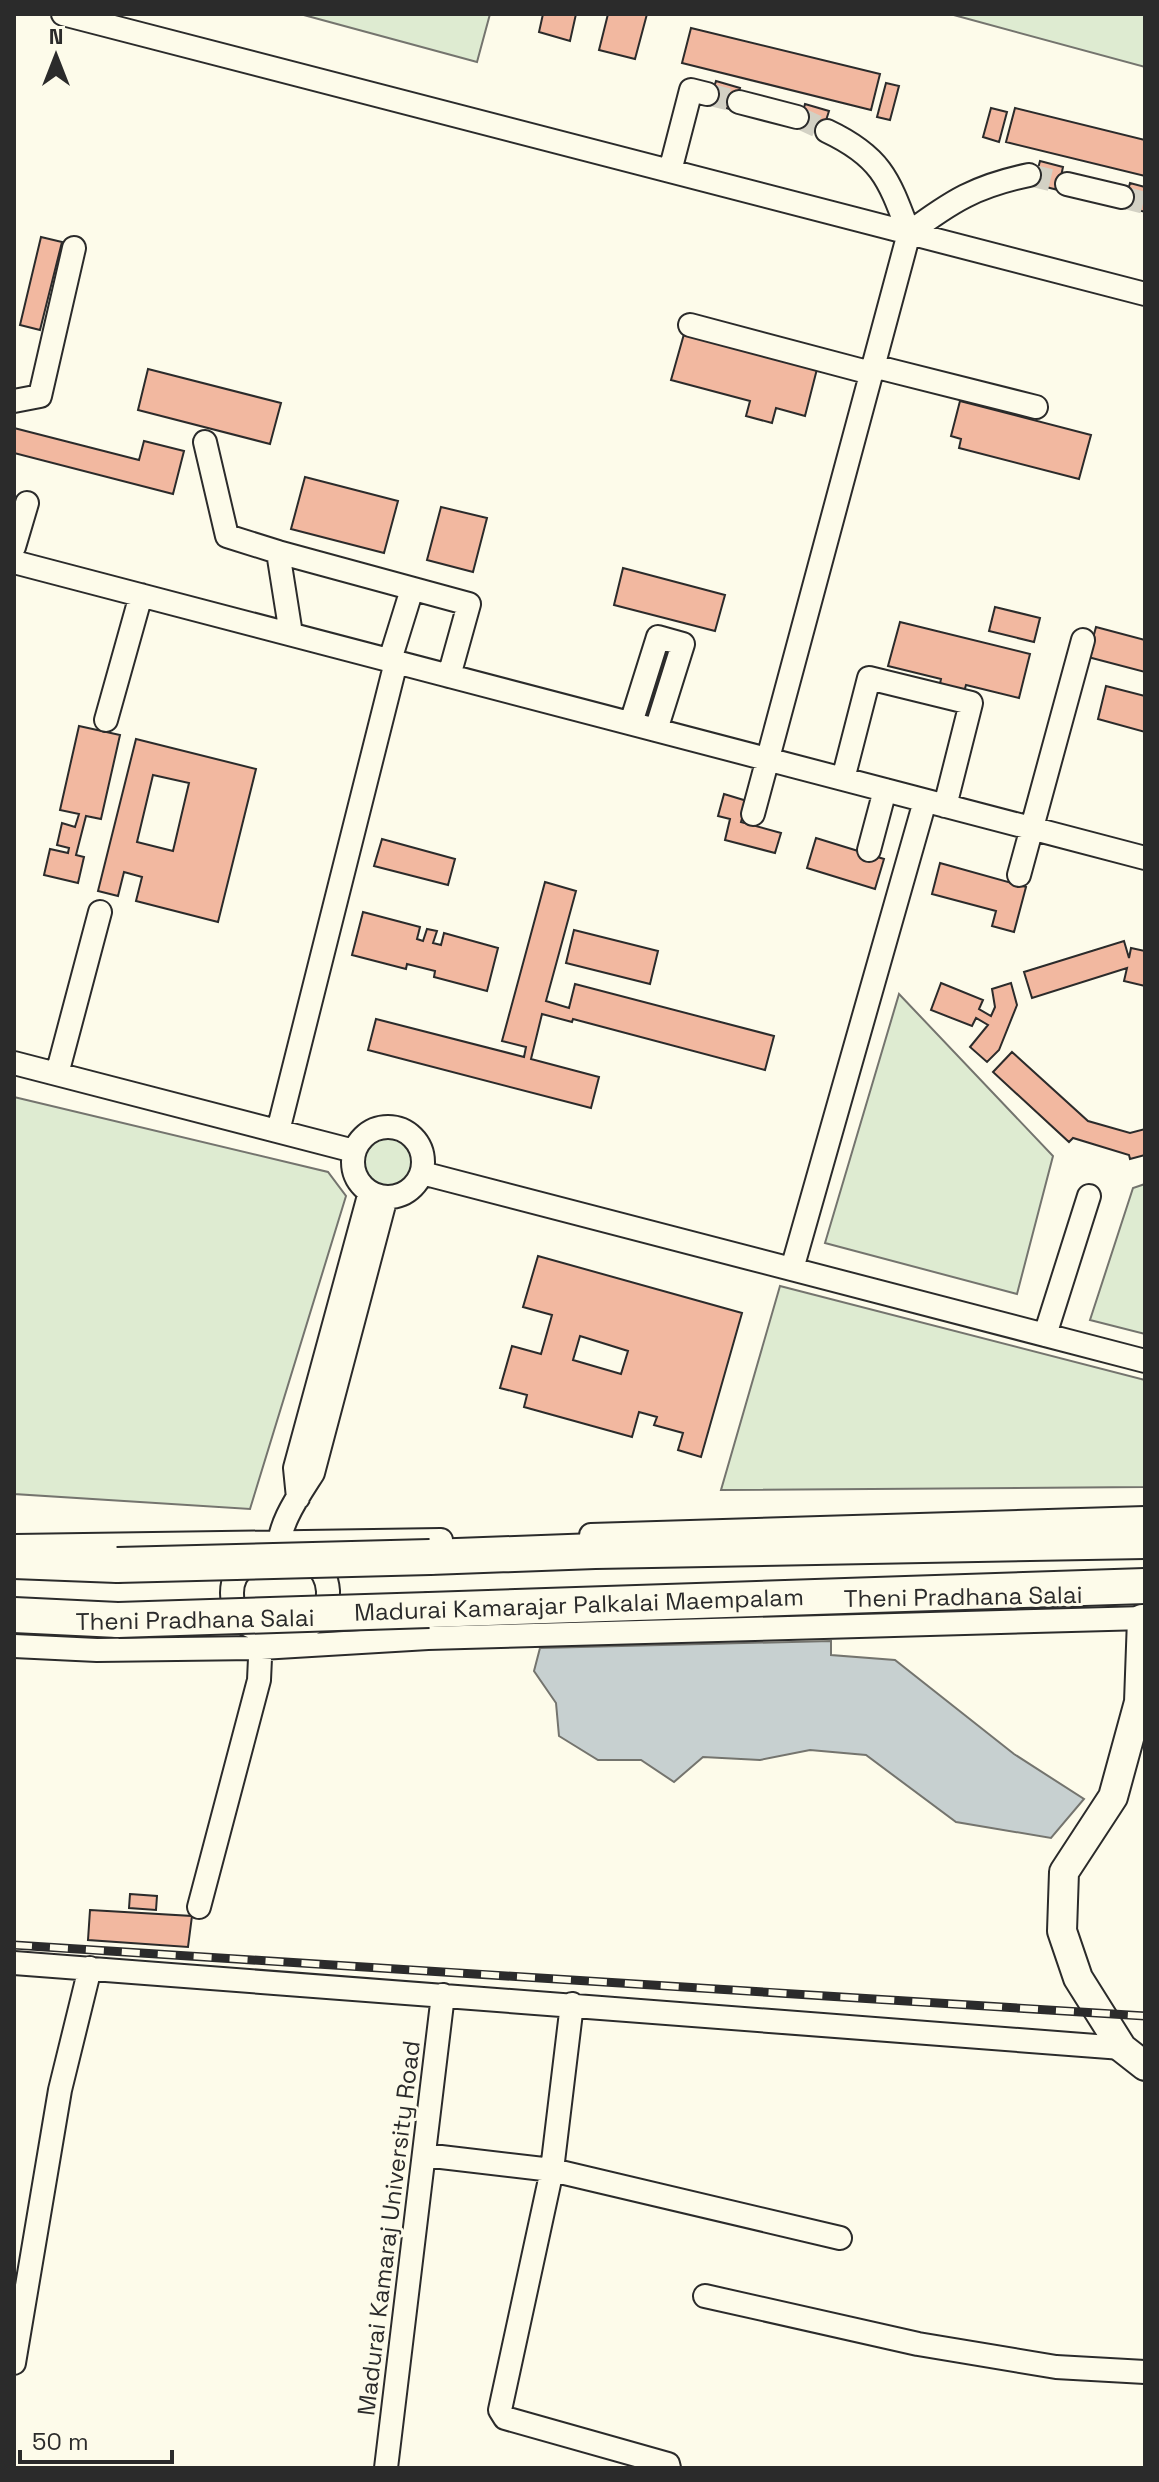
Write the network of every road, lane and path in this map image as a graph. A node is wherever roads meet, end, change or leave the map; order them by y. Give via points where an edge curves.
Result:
1 (63, 14) edge
2 (707, 94) dead end
3 (739, 102) tunnel mouth
4 (797, 117) tunnel mouth
5 (827, 131) tunnel mouth
6 (670, 171) junction
7 (1029, 175) tunnel mouth
8 (1067, 184) tunnel mouth
9 (1122, 197) tunnel mouth
10 (909, 233) junction
11 (74, 248) dead end
12 (1145, 294) edge
13 (690, 325) dead end
14 (872, 370) junction
15 (14, 401) edge
16 (1036, 407) dead end
17 (205, 442) dead end
18 (27, 503) dead end
19 (14, 547) edge
20 (278, 552) junction
21 (14, 562) edge
22 (412, 589) junction
23 (141, 595) junction
24 (291, 634) junction
25 (1083, 640) dead end
26 (393, 661) junction
27 (449, 676) junction
28 (106, 720) dead end
29 (631, 723) junction
30 (656, 730) junction
31 (767, 759) junction
32 (843, 779) junction
33 (885, 790) junction
34 (935, 803) junction
35 (753, 814) dead end
36 (1032, 829) junction
37 (869, 850) dead end
38 (1145, 858) edge
39 (1019, 875) dead end
40 (100, 912) dead end
41 (14, 1063) edge
42 (57, 1074) junction
43 (278, 1131) junction
44 (354, 1151) junction
45 (422, 1173) junction
46 (378, 1195) junction
47 (1089, 1196) dead end
48 (792, 1269) junction
49 (1045, 1335) junction
50 (1145, 1361) edge
51 (1145, 1518) edge
52 (333, 1541) junction
53 (1145, 1541) edge
54 (218, 1542) junction
55 (14, 1546) edge
56 (279, 1549) junction
57 (304, 1558) junction
58 (253, 1560) junction
59 (14, 1561) edge
60 (1144, 1608) edge
61 (14, 1615) edge
62 (307, 1627) junction
63 (258, 1635) junction
64 (340, 1644) junction
65 (14, 1646) edge
66 (199, 1907) dead end
67 (14, 1963) edge
68 (90, 1968) junction
69 (443, 1995) junction
70 (572, 2004) junction
71 (1122, 2048) junction
72 (1145, 2066) edge
73 (424, 2155) junction
74 (552, 2170) junction
75 (840, 2238) dead end
76 (705, 2296) dead end
77 (14, 2363) edge
78 (1145, 2372) edge
79 (386, 2468) edge
80 (669, 2468) edge

1 - 6 street
2 - 6 street via 691,90
3 - 4 street
5 - 10 street via 858,148 883,173
6 - 10 street
7 - 10 street via 974,190
8 - 9 street
10 - 12 street
10 - 14 street
11 - 15 street via 40,396
13 - 14 street
14 - 16 street
14 - 31 street
17 - 20 street via 227,536
18 - 19 street
20 - 22 street
20 - 24 street
21 - 23 street
22 - 26 street
22 - 27 street via 469,604
23 - 24 street
23 - 28 street
24 - 26 street
25 - 36 street
26 - 27 street
26 - 43 street
27 - 29 street
29 - 30 street
29 - 30 street via 658,637 683,644
30 - 31 street
31 - 32 street
31 - 35 street
32 - 33 street
32 - 34 street via 869,678 971,703
33 - 34 street
33 - 37 street
34 - 36 street
34 - 48 street
36 - 38 street
36 - 39 street
40 - 42 street
41 - 42 street
42 - 43 street
43 - 44 street
44 - 45 street via 370,1131 395,1127 420,1146
44 - 46 street via 354,1174
45 - 46 street via 409,1191
45 - 48 street
46 - 56 street via 313,1473
47 - 49 street
48 - 49 street
49 - 50 street
51 - 52 street
52 - 56 street
52 - 57 street
53 - 59 highway, Madurai Kamarajar Palkalai Maempalam, bridge via 117,1565
54 - 55 street
54 - 56 street
54 - 58 street
56 - 57 street
56 - 58 street
57 - 62 street via 321,1568 328,1599 324,1614
58 - 63 street via 238,1570 232,1601 237,1616
60 - 61 highway, Madurai Kamarajar Palkalai Maempalam, bridge via 429,1610 118,1620
60 - 64 street, Theni Pradhana Salai
60 - 71 main road via 1139,1702 1113,1797 1064,1872 1062,1931 1078,1978
62 - 63 street
62 - 64 street
63 - 64 street, Theni Pradhana Salai
63 - 65 street, Theni Pradhana Salai via 223,1648
63 - 66 street via 259,1680
67 - 68 street
68 - 69 street
68 - 77 street via 60,2090
69 - 70 street
69 - 73 street, Madurai Kamaraj University Road
70 - 71 street
70 - 74 street
71 - 72 main road
73 - 74 street
73 - 79 street, Madurai Kamaraj University Road
74 - 75 street
74 - 80 street via 500,2410 505,2418
76 - 78 street via 918,2344 1056,2367

